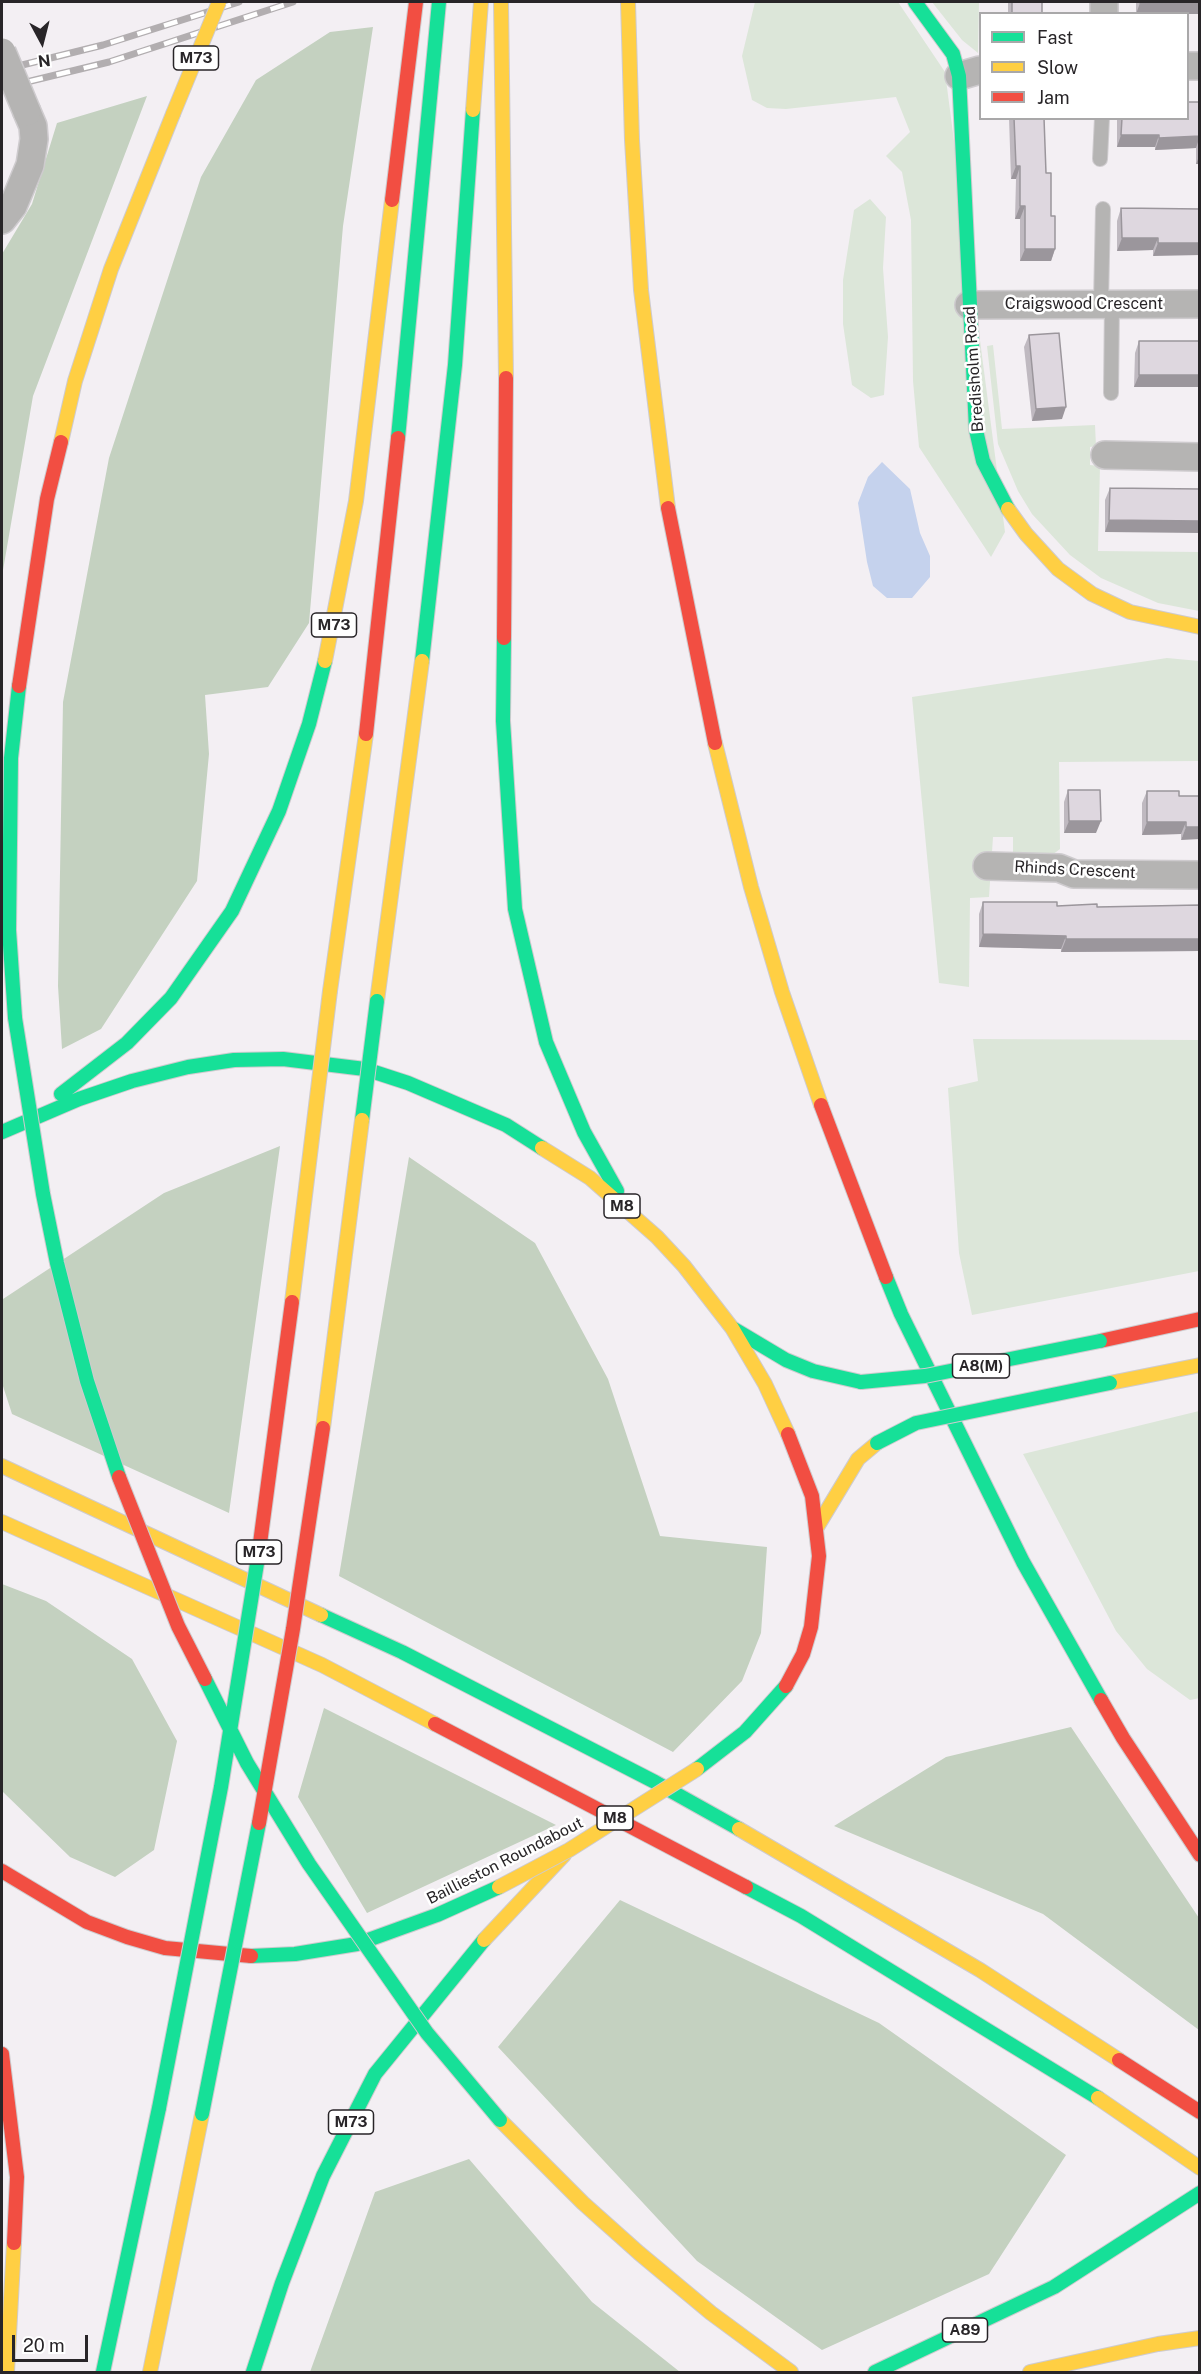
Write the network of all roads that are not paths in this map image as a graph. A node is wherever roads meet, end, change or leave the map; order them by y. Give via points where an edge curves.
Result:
1 (219, 2) edge
2 (416, 2) edge
3 (439, 2) edge
4 (628, 2) edge
5 (915, 2) edge
6 (480, 8) edge
7 (501, 8) edge
8 (2, 52) edge
9 (970, 73) edge
10 (1102, 120) edge
11 (1101, 159) dead end
12 (1102, 209) dead end
13 (2, 220) edge
14 (1106, 302) junction
15 (969, 304) junction
16 (1200, 304) edge
17 (1111, 393) dead end
18 (1105, 455) dead end
19 (1200, 458) edge
20 (1200, 627) edge
21 (987, 866) dead end
22 (1200, 874) edge
23 (2, 1132) edge
24 (630, 1213) junction
25 (1200, 1319) edge
26 (732, 1328) junction
27 (1200, 1365) edge
28 (2, 1466) edge
29 (2, 1522) edge
30 (817, 1527) junction
31 (569, 1850) junction
32 (1200, 1855) edge
33 (2, 1871) edge
34 (2, 2054) edge
35 (1200, 2112) edge
36 (1200, 2168) edge
37 (1200, 2193) edge
38 (1200, 2338) edge
39 (7, 2373) edge
40 (103, 2373) edge
41 (150, 2373) edge
42 (253, 2373) edge
43 (791, 2373) edge
44 (876, 2373) edge
45 (1030, 2373) edge

1 - 43 main road, M73, bridge via 111,269 75,381 47,499 19,680 12,758 9,930 15,1018 50,1228 87,1381 115,1468 178,1626 247,1763 309,1864 427,2033 500,2120 583,2203 711,2313
2 - 23 main road, M73 via 356,501 330,641 309,724 279,811 232,911 171,998 85,1079
3 - 40 main road, M73, bridge via 389,540 252,1600 221,1787
4 - 32 main road via 641,290 670,524 707,712 751,887 783,992 853,1195 901,1314 965,1447 1023,1562 1123,1738
5 - 9 main road, Bredisholm Road
6 - 41 main road, M73, bridge via 447,436 419,687 328,1396 293,1629 248,1885
7 - 24 main road via 506,383 504,721 515,909 546,1042 584,1132
8 - 13 street, bridge via 33,126 34,140 30,165 13,206
9 - 15 main road, Bredisholm Road
10 - 11 lane
12 - 14 lane
14 - 15 street, Craigswood Crescent
14 - 16 street, Craigswood Crescent
14 - 17 lane
15 - 20 main road, Bredisholm Road via 976,430 984,461 1001,499 1026,534 1058,569 1092,594 1130,612
18 - 19 street
21 - 22 street, Rhinds Crescent via 1059,868 1074,874
23 - 24 main road, Baillieston Roundabout / M8 via 79,1099 188,1067 234,1060 321,1062 364,1069 408,1083 506,1125 590,1178
24 - 26 main road, Baillieston Roundabout / M8 via 684,1266
25 - 26 main road, A8(M), bridge via 925,1376 861,1382 786,1360
26 - 30 main road, Baillieston Roundabout / M8 via 765,1384 799,1459 812,1496
27 - 30 main road, bridge via 916,1423 877,1443 858,1460
28 - 35 main road via 402,1652 655,1782 971,1965
29 - 36 main road, M8 via 322,1665 801,1916 1107,2103
30 - 31 main road, Baillieston Roundabout / M8, bridge via 819,1556 811,1627 793,1677 775,1701 745,1732 697,1769
31 - 33 main road, Baillieston Roundabout / M8, bridge via 437,1915 357,1944 260,1956 165,1948 128,1937 87,1922
31 - 42 main road, M73 via 467,1958 375,2074 323,2176
34 - 39 main road via 17,2177
37 - 44 main road, A89 via 1054,2287
38 - 45 main road

